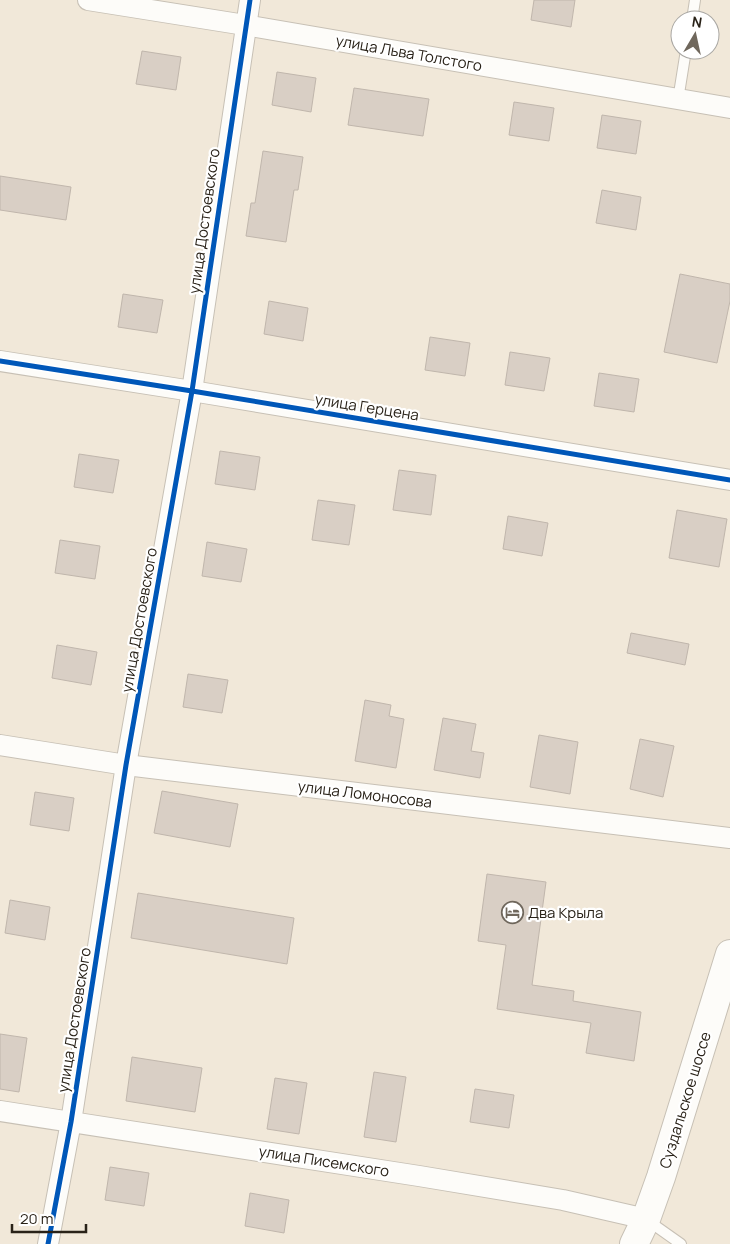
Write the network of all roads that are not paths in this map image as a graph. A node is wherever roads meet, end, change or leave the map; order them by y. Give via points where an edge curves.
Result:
1 (88, 0) edge
2 (250, 0) edge
3 (245, 25) junction
4 (684, 60) edge
5 (678, 100) junction
6 (730, 108) edge
7 (0, 361) edge
8 (192, 391) junction
9 (730, 480) edge
10 (0, 745) edge
11 (126, 765) junction
12 (730, 838) edge
13 (730, 954) edge
14 (0, 1111) edge
15 (71, 1122) junction
16 (646, 1219) junction
17 (48, 1244) edge
18 (634, 1244) edge
19 (681, 1244) edge

1 - 3 street, улица Льва Толстого
2 - 3 street, улица Достоевского
3 - 5 street, улица Льва Толстого
3 - 8 street, улица Достоевского
4 - 5 lane
5 - 6 street, улица Льва Толстого
7 - 8 street, улица Герцена
8 - 9 street, улица Герцена
8 - 11 street, улица Достоевского
10 - 11 street, улица Ломоносова
11 - 12 street, улица Ломоносова
11 - 15 street, улица Достоевского
13 - 16 main road, Суздальское шоссе
14 - 15 street, улица Писемского
15 - 16 street, улица Писемского via 563,1200
15 - 17 street, улица Достоевского
16 - 18 main road, Суздальское шоссе
16 - 19 lane

